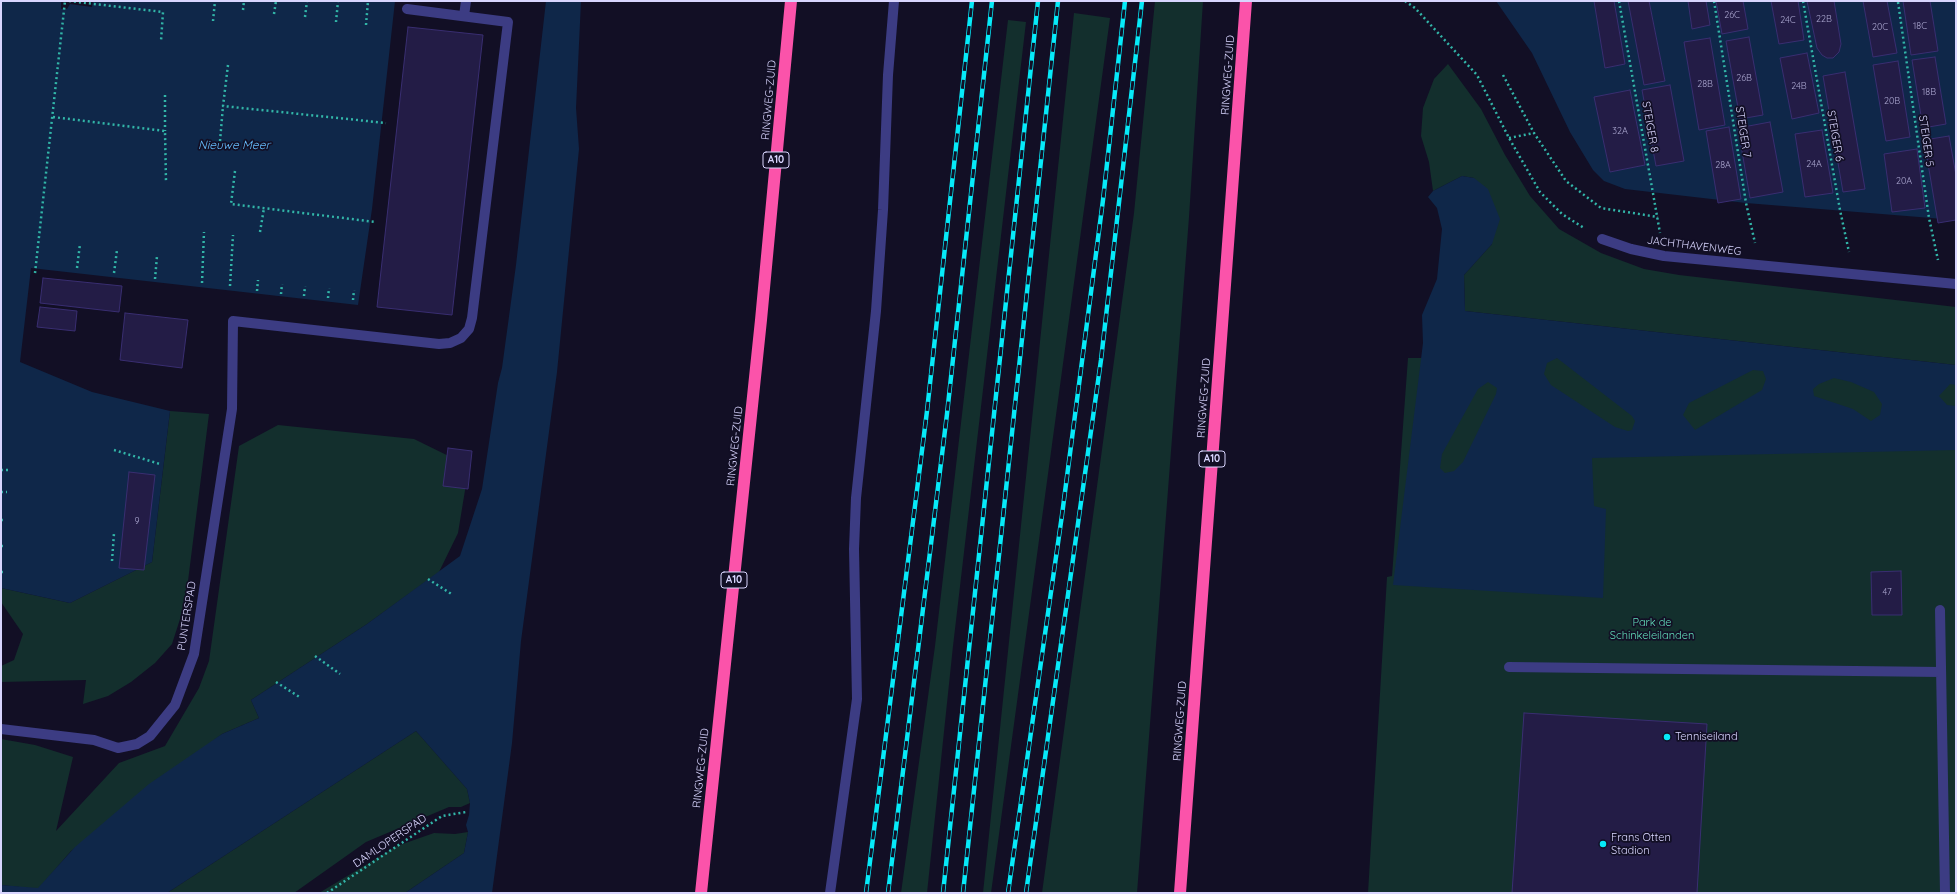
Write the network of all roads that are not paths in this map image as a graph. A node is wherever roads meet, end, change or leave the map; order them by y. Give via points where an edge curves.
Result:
1 (466, 1) edge
2 (791, 1) edge
3 (894, 1) edge
4 (1246, 1) edge
5 (407, 9) dead end
6 (464, 16) junction
7 (1602, 239) road end
8 (1956, 284) edge
9 (1940, 610) dead end
10 (1509, 667) dead end
11 (1941, 672) junction
12 (1, 729) edge
13 (701, 893) edge
14 (830, 893) edge
15 (1180, 893) edge
16 (1945, 893) edge

1 - 6 street
2 - 13 highway, RINGWEG-ZUID / A10 via 761,320
3 - 14 street via 876,303 856,498 854,549 857,699
4 - 15 highway, RINGWEG-ZUID / A10
5 - 6 street
6 - 12 street, PUNTERSPAD via 508,22 469,329 462,338 439,344 233,321 232,409 194,654 176,705 150,736 137,744 118,748 94,740
7 - 8 street, JACHTHAVENWEG via 1664,256
9 - 11 street
10 - 11 street
11 - 16 street

